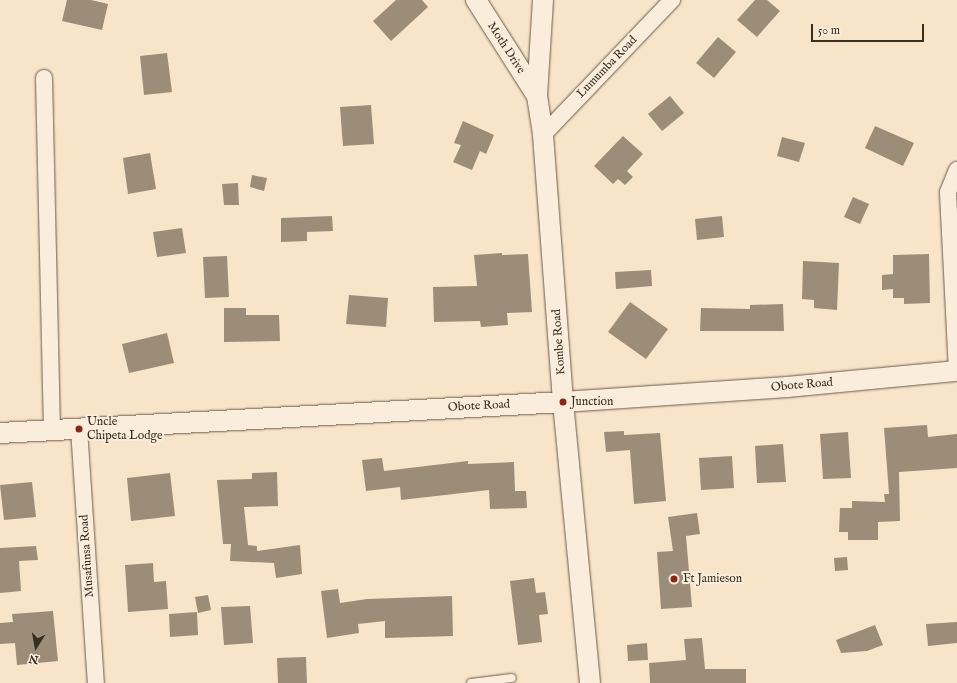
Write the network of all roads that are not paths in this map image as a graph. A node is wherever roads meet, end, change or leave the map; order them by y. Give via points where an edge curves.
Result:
1 (476, 0) edge
2 (543, 0) edge
3 (672, 0) edge
4 (44, 78) dead end
5 (537, 96) junction
6 (543, 135) junction
7 (957, 170) edge
8 (957, 371) edge
9 (563, 402) junction
10 (52, 429) junction
11 (78, 429) junction
12 (0, 433) edge
13 (512, 678) dead end
14 (96, 683) edge
15 (471, 683) edge
16 (590, 683) edge

1 - 5 street, Moth Drive
2 - 5 street, Kombe Road
3 - 6 street, Lumumba Road
4 - 10 street
5 - 6 street, Kombe Road
6 - 9 street, Kombe Road
7 - 8 street via 948,192
8 - 9 street, Obote Road via 787,387
9 - 11 street, Obote Road
9 - 16 street, Kombe Road
10 - 11 street, Obote Road
10 - 12 street, Obote Road
11 - 14 street, Musafunsa Road
13 - 15 lane

